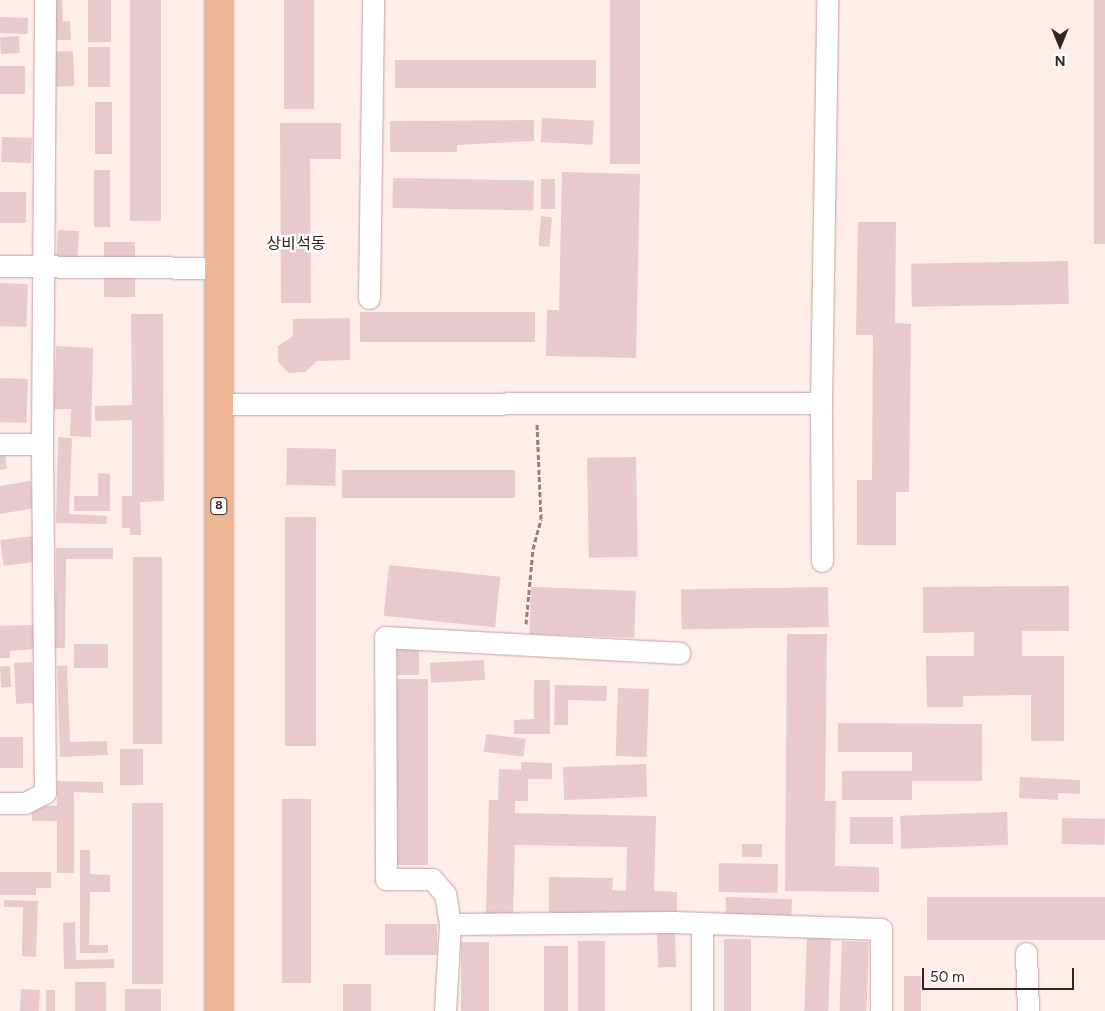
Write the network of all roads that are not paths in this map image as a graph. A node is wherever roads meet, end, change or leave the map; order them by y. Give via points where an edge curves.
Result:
1 (45, 0) edge
2 (219, 0) edge
3 (373, 0) edge
4 (827, 0) edge
5 (0, 266) edge
6 (43, 266) junction
7 (218, 268) junction
8 (369, 298) dead end
9 (821, 403) junction
10 (218, 404) junction
11 (0, 444) edge
12 (42, 444) junction
13 (822, 561) dead end
14 (680, 652) dead end
15 (0, 803) edge
16 (450, 924) junction
17 (702, 925) junction
18 (1026, 953) dead end
19 (219, 1011) edge
20 (445, 1011) edge
21 (702, 1011) edge
22 (880, 1011) edge
23 (1028, 1011) edge

1 - 6 street
2 - 7 main road, 8
3 - 8 street
4 - 9 street
5 - 6 street
6 - 7 street
6 - 12 street
7 - 10 main road, 8
9 - 10 street
9 - 13 street
10 - 19 main road, 8
11 - 12 street
12 - 15 street via 45,793 25,802
14 - 16 street via 385,637 386,878 432,879 445,894
16 - 17 street via 673,922
16 - 20 street
17 - 21 street
17 - 22 street via 881,929
18 - 23 street

